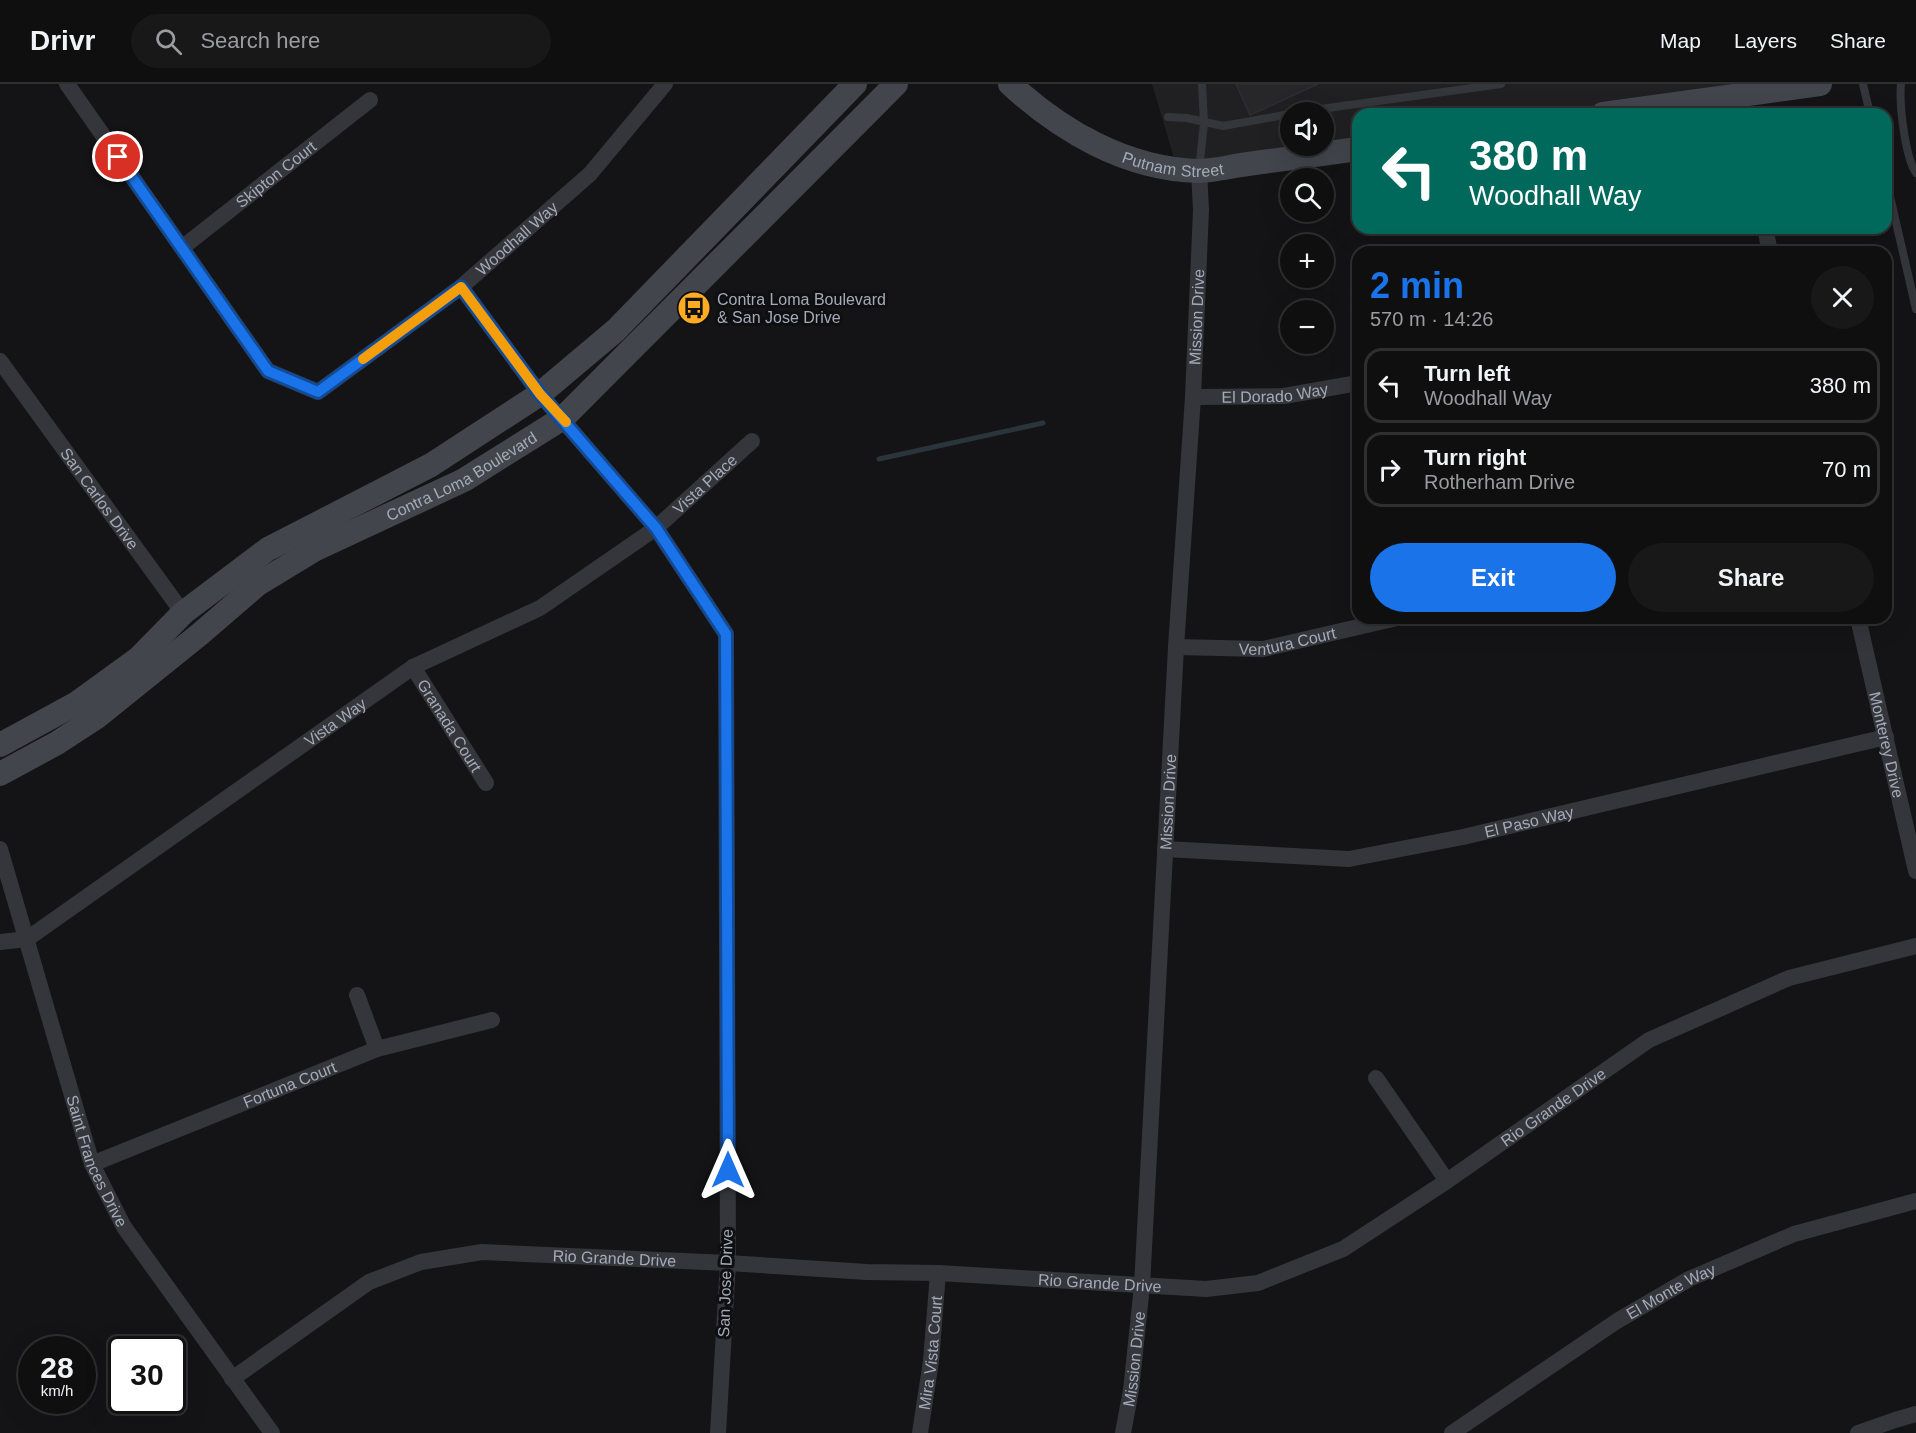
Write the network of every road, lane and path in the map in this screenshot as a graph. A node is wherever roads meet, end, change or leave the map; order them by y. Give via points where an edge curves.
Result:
1 (67, 84) edge
2 (665, 84) edge
3 (855, 84) edge
4 (896, 84) edge
5 (1010, 84) edge
6 (1202, 84) edge
7 (1501, 84) edge
8 (1820, 84) edge
9 (1863, 84) edge
10 (1901, 84) edge
11 (370, 100) dead end
12 (1739, 105) edge
13 (1334, 107) edge
14 (1694, 108) edge
15 (1869, 108) edge
16 (1280, 116) edge
17 (1168, 117) dead end
18 (1204, 123) junction
19 (1352, 150) edge
20 (1199, 171) junction
21 (1916, 173) edge
22 (1892, 205) edge
23 (183, 247) junction
24 (461, 287) junction
25 (1916, 309) edge
26 (0, 361) edge
27 (1352, 384) edge
28 (540, 394) junction
29 (1193, 397) junction
30 (563, 418) junction
31 (752, 441) dead end
32 (656, 528) junction
33 (183, 613) junction
34 (1370, 624) edge
35 (1859, 624) edge
36 (200, 634) junction
37 (1176, 647) junction
38 (414, 667) junction
39 (1886, 737) junction
40 (0, 745) edge
41 (0, 774) edge
42 (486, 783) dead end
43 (0, 849) edge
44 (1165, 849) junction
45 (1916, 871) edge
46 (27, 939) junction
47 (0, 942) edge
48 (1916, 946) edge
49 (357, 995) dead end
50 (492, 1020) dead end
51 (377, 1049) junction
52 (1376, 1078) dead end
53 (92, 1164) junction
54 (1447, 1180) junction
55 (1916, 1201) edge
56 (728, 1263) junction
57 (938, 1273) junction
58 (1142, 1286) junction
59 (232, 1379) junction
60 (1916, 1414) edge
61 (272, 1433) edge
62 (718, 1433) edge
63 (920, 1433) edge
64 (1123, 1433) edge
65 (1452, 1433) edge
66 (1858, 1433) edge

1 - 23 street
2 - 24 street, Woodhall Way via 590,174
3 - 28 main road, Contra Loma Boulevard via 616,330
4 - 30 main road, Contra Loma Boulevard
5 - 20 main road, Putnam Street via 1050,119 1101,147 1161,166
6 - 18 lane
7 - 13 lane
8 - 12 main road
9 - 15 lane
10 - 21 lane via 1909,158
11 - 23 street, Skipton Court
12 - 14 main road
16 - 18 lane via 1223,126
17 - 18 lane
18 - 20 lane
19 - 20 main road, Putnam Street
20 - 29 street, Mission Drive via 1201,210
22 - 25 lane
23 - 24 street, Woodhall Way via 268,371 318,392
24 - 28 street, San Jose Drive
26 - 33 street, San Carlos Drive
27 - 29 street, El Dorado Way via 1284,396
28 - 30 street, San Jose Drive
28 - 33 main road, Contra Loma Boulevard via 431,465 268,549
29 - 37 street, Mission Drive
30 - 32 street, San Jose Drive
30 - 36 main road, Contra Loma Boulevard via 464,480 314,550 258,584
31 - 32 street, Vista Place
32 - 38 street, Vista Way via 540,608
32 - 56 street, San Jose Drive via 726,634
33 - 36 main road, San Carlos Drive
33 - 40 main road, Contra Loma Boulevard via 139,658 77,702
34 - 37 street, Ventura Court via 1263,649
35 - 39 street, Monterey Drive
36 - 41 main road, Contra Loma Boulevard via 97,717
37 - 44 street, Mission Drive
38 - 42 street, Granada Court
38 - 46 street, Vista Way
39 - 44 street, El Paso Way via 1463,837 1349,859
39 - 45 street, Monterey Drive
43 - 46 street, Saint Frances Drive
44 - 58 street, Mission Drive
46 - 47 street
46 - 53 street, Saint Frances Drive
48 - 54 street, Rio Grande Drive via 1789,978 1649,1040
49 - 51 street
50 - 51 street, Fortuna Court
51 - 53 street, Fortuna Court
52 - 54 street
53 - 59 street, Saint Frances Drive via 124,1227
54 - 58 street, Rio Grande Drive via 1343,1249 1258,1282 1206,1289
55 - 65 street, El Monte Way via 1794,1234 1689,1279 1617,1322
56 - 57 street, Rio Grande Drive
56 - 59 street, Rio Grande Drive via 482,1252 421,1262 369,1282
56 - 62 street, San Jose Drive
57 - 58 street, Rio Grande Drive
57 - 63 street, Mira Vista Court
58 - 64 street, Mission Drive
59 - 61 street, Saint Frances Drive
60 - 66 street

